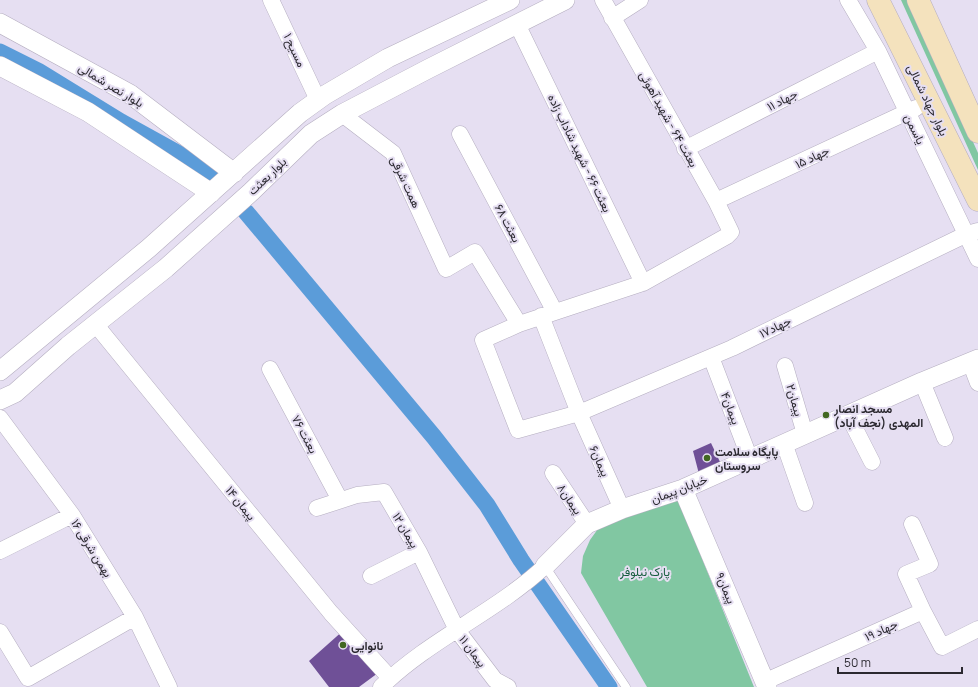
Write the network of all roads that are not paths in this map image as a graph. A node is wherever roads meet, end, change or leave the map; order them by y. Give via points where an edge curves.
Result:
1 (271, 0) edge
2 (510, 0) edge
3 (565, 0) edge
4 (603, 0) edge
5 (640, 0) edge
6 (848, 0) edge
7 (878, 0) edge
8 (918, 0) edge
9 (612, 18) junction
10 (0, 23) edge
11 (517, 24) junction
12 (878, 51) junction
13 (0, 66) edge
14 (318, 100) junction
15 (929, 102) junction
16 (908, 112) junction
17 (342, 114) junction
18 (976, 120) edge
19 (460, 134) dead end
20 (685, 149) junction
21 (234, 172) junction
22 (211, 193) junction
23 (978, 200) edge
24 (716, 201) junction
25 (972, 232) edge
26 (978, 259) edge
27 (643, 283) junction
28 (548, 314) junction
29 (519, 324) junction
30 (96, 325) junction
31 (711, 357) junction
32 (974, 361) edge
33 (785, 366) dead end
34 (270, 369) dead end
35 (0, 371) edge
36 (922, 382) junction
37 (978, 382) edge
38 (0, 400) edge
39 (579, 413) junction
40 (848, 415) junction
41 (0, 418) edge
42 (805, 434) junction
43 (945, 438) dead end
44 (784, 444) junction
45 (750, 459) junction
46 (872, 462) dead end
47 (553, 473) dead end
48 (683, 489) junction
49 (340, 500) junction
50 (805, 503) dead end
51 (317, 508) dead end
52 (622, 509) junction
53 (72, 515) junction
54 (587, 524) junction
55 (912, 524) dead end
56 (0, 550) edge
57 (419, 552) junction
58 (542, 569) junction
59 (371, 576) dead end
60 (923, 611) junction
61 (135, 617) junction
62 (978, 629) edge
63 (457, 630) junction
64 (0, 632) edge
65 (385, 683) edge
66 (766, 684) edge
67 (169, 687) edge
68 (508, 687) edge
69 (626, 687) edge

1 - 14 street, مسیح ۱
2 - 14 street, بلوار بعثت via 388,58
3 - 11 street, بلوار بعثت
4 - 9 street, بعثت ۶۴ - شهید آهوئی
5 - 9 street
6 - 12 street, یاسمن
7 - 15 main road, بلوار جهاد شمالی
8 - 18 main road
9 - 20 street, بعثت ۶۴ - شهید آهوئی
10 - 21 street, بلوار نصر شمالی via 130,94
11 - 17 street, بلوار بعثت
11 - 27 street, بعثت ۶۶ - شهید شاداب زاده
12 - 16 street, یاسمن
12 - 20 street, جهاد ۱۱
13 - 22 street via 88,112
14 - 21 street, بلوار بعثت
15 - 16 street, جهاد ۱۵
15 - 23 main road, بلوار جهاد شمالی
16 - 24 street, جهاد ۱۵
16 - 25 street, یاسمن
17 - 29 street, همت شرقی via 393,153 446,269 475,252
17 - 30 street, بلوار بعثت via 310,134 251,192
19 - 28 street, بعثت ۶۸
20 - 24 street, بعثت ۶۴ - شهید آهوئی
21 - 22 street, بلوار بعثت
22 - 35 street, بلوار بعثت via 149,248
24 - 27 street, بعثت ۶۴ - شهید آهوئی via 731,232
25 - 26 street, یاسمن
25 - 31 street, جهاد۱۷
27 - 28 street
28 - 29 street
28 - 39 street, بعثت ۶۸
29 - 39 street, جهاد۱۷ via 483,340 518,430
30 - 38 street, بلوار بعثت via 15,393
30 - 65 street, پیمان ۱۴
31 - 39 street, جهاد۱۷
31 - 45 street, پیمان۴
32 - 36 street, خیابان پیمان
32 - 37 street
33 - 42 street, پیمان۲
34 - 49 street, بعثت ۷۶
36 - 40 street, خیابان پیمان
36 - 43 street
39 - 52 street, پیمان۶
40 - 42 street, خیابان پیمان
40 - 46 street
41 - 53 street, بهمن شرقی ۱۶
42 - 44 street, خیابان پیمان
44 - 45 street, خیابان پیمان
44 - 50 street
45 - 48 street, خیابان پیمان
47 - 54 street, پیمان۸
48 - 52 street, خیابان پیمان
48 - 66 street, پیمان۹
49 - 51 street, پیمان ۱۲
49 - 57 street, پیمان ۱۲ via 384,492
52 - 54 street, خیابان پیمان
53 - 56 street
53 - 61 street, بهمن شرقی ۱۶
54 - 58 street, خیابان پیمان
55 - 60 street via 930,564 906,574
57 - 59 street
57 - 63 street, پیمان ۱۲
58 - 63 street via 520,588
58 - 69 lane
60 - 62 street via 942,647
60 - 66 street, جهاد ۱۹
61 - 64 street via 28,678
61 - 67 street, بهمن شرقی ۱۶
63 - 65 street
63 - 68 street, پیمان ۱۱ via 495,680

